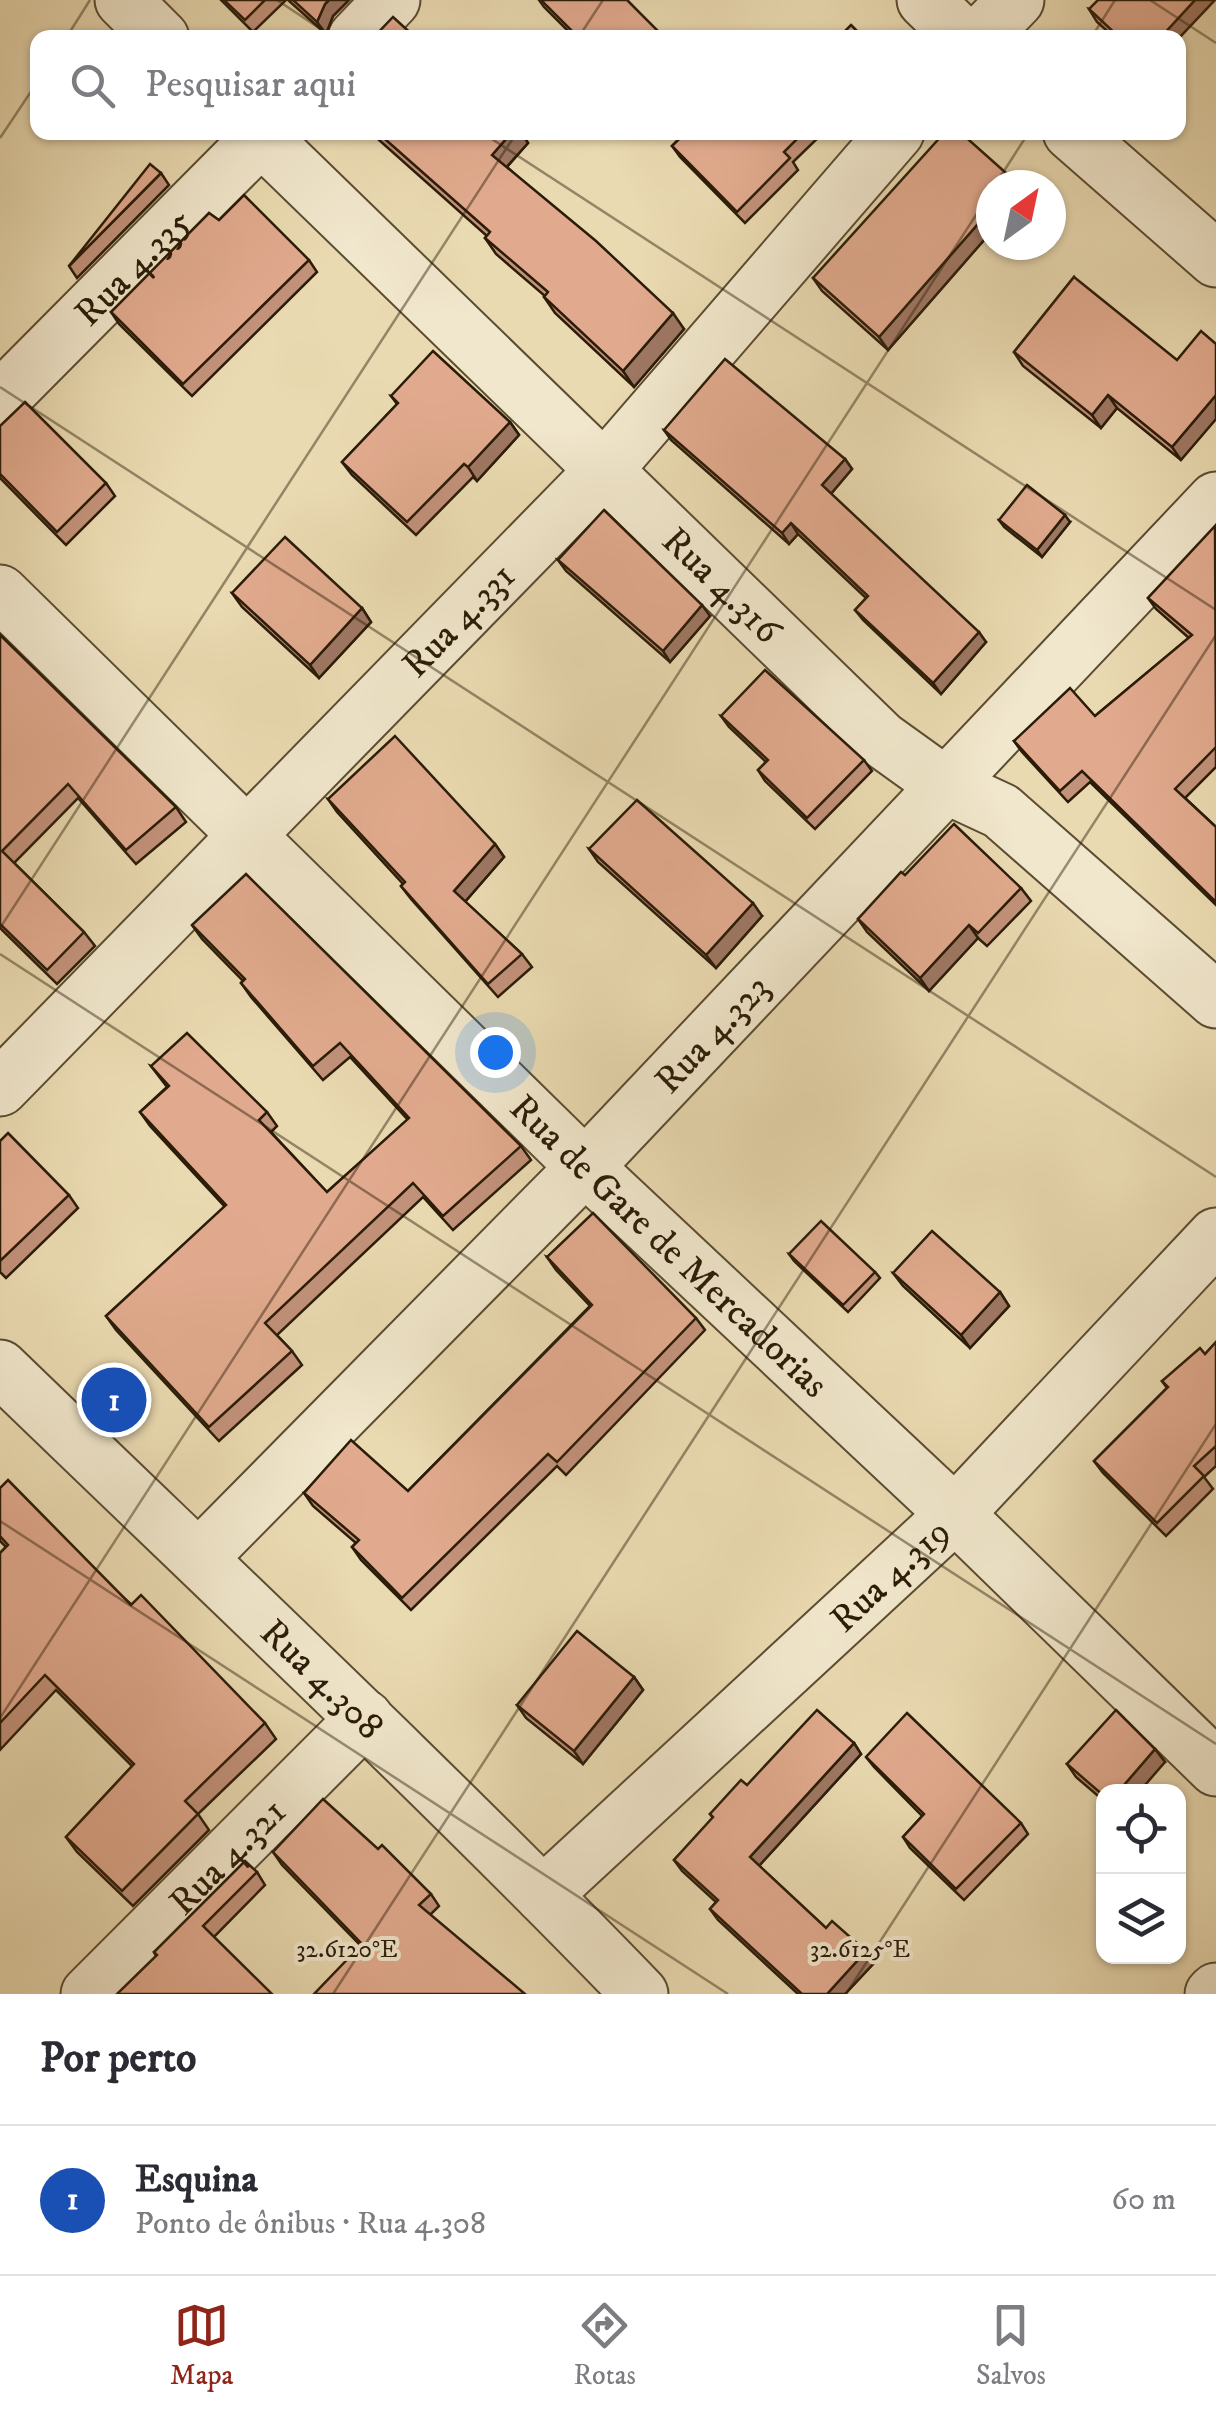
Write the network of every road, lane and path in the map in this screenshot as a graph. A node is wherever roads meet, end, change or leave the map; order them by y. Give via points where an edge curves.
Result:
1 (123, 0) edge
2 (392, 0) edge
3 (925, 0) edge
4 (1016, 0) edge
5 (153, 30) edge
6 (364, 30) edge
7 (956, 30) edge
8 (987, 30) edge
9 (255, 140) edge
10 (267, 140) edge
11 (889, 140) edge
12 (1081, 140) edge
13 (1216, 259) edge
14 (0, 400) edge
15 (604, 469) junction
16 (1216, 500) edge
17 (0, 593) edge
18 (945, 784) junction
19 (245, 834) junction
20 (1216, 1000) edge
21 (0, 1088) edge
22 (586, 1166) junction
23 (1216, 1236) edge
24 (4, 1380) edge
25 (954, 1514) junction
26 (200, 1557) junction
27 (365, 1718) junction
28 (1216, 1768) edge
29 (544, 1894) junction
30 (90, 1994) edge
31 (640, 1994) edge

1 - 5 street
2 - 6 street
3 - 7 street
4 - 8 street
9 - 14 street, Rua 4.335
10 - 15 street, Rua 4.316
11 - 15 street, Rua 4.331
12 - 13 street
15 - 18 street, Rua 4.316 via 880,739
15 - 19 street, Rua 4.331
16 - 18 street, Rua 4.323
17 - 19 street, Rua de Gare de Mercadorias
18 - 20 street, Rua 4.316 via 1001,812
18 - 22 street, Rua 4.323
19 - 21 street, Rua 4.331
19 - 22 street, Rua de Gare de Mercadorias
22 - 25 street, Rua de Gare de Mercadorias
22 - 26 street, Rua 4.323
23 - 25 street, Rua 4.319
24 - 26 street, Rua 4.308
25 - 28 street, Rua de Gare de Mercadorias
25 - 29 street, Rua 4.319
26 - 27 street, Rua 4.308
27 - 29 street, Rua 4.308
27 - 30 street, Rua 4.321
29 - 31 street, Rua 4.308

